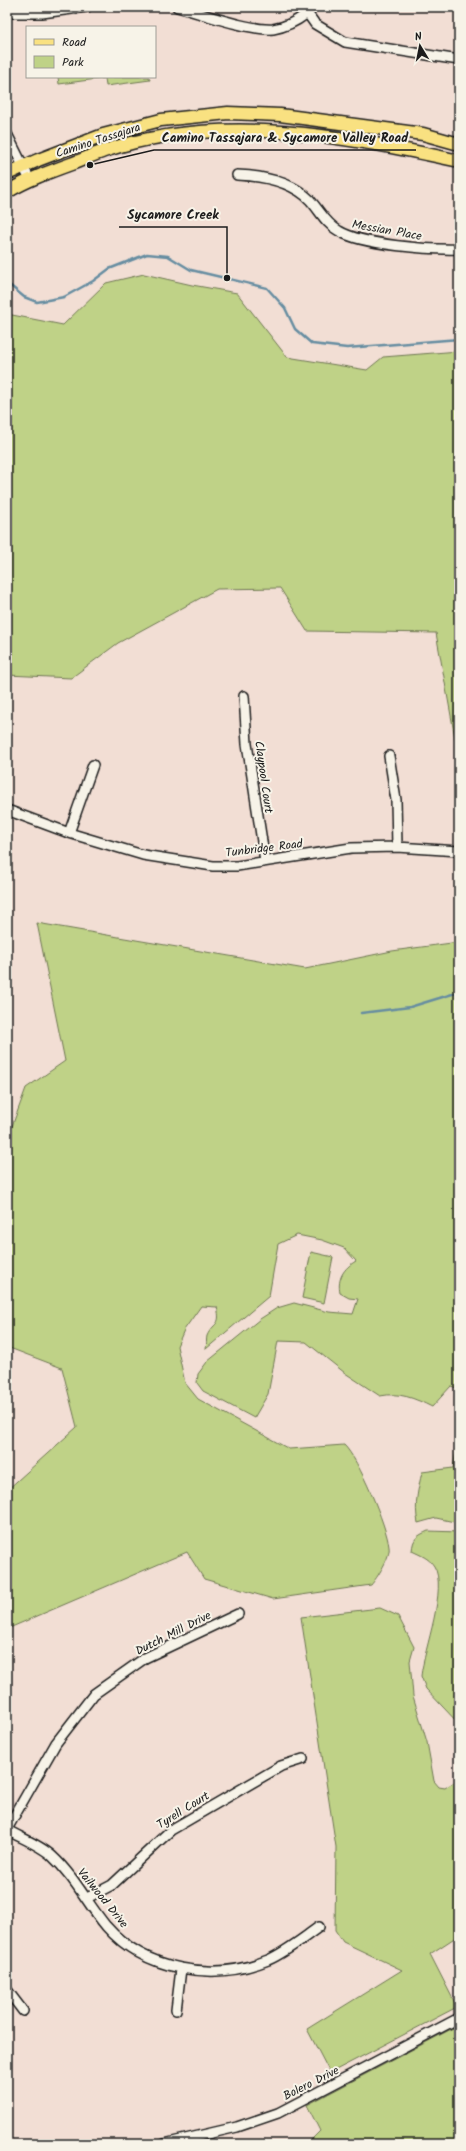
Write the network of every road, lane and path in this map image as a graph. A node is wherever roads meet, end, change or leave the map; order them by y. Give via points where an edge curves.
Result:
1 (87, 7) edge
2 (177, 7) edge
3 (305, 10) edge
4 (7, 13) edge
5 (459, 60) edge
6 (7, 134) edge
7 (459, 144) edge
8 (459, 161) edge
9 (23, 166) junction
10 (7, 174) edge
11 (237, 175) dead end
12 (30, 180) junction
13 (7, 192) edge
14 (459, 249) edge
15 (244, 696) dead end
16 (390, 756) dead end
17 (93, 765) dead end
18 (7, 810) edge
19 (69, 833) junction
20 (397, 847) junction
21 (459, 851) edge
22 (265, 861) junction
23 (238, 1614) dead end
24 (303, 1759) dead end
25 (7, 1830) edge
26 (87, 1898) junction
27 (319, 1927) dead end
28 (181, 1969) junction
29 (7, 1990) edge
30 (176, 2010) dead end
31 (23, 2011) dead end
32 (459, 2018) edge
33 (164, 2144) edge

1 - 4 street via 42,13
2 - 3 street via 272,29 295,22
3 - 5 street via 315,24 345,42
6 - 9 street
7 - 9 main road, Camino Tassajara via 423,134 280,115 228,113 161,120 103,135
8 - 12 main road, Camino Tassajara via 394,147 286,131 238,130 191,133 146,140 105,150
9 - 10 main road, Camino Tassajara
9 - 12 street
11 - 14 street, Messian Place via 254,175 282,181 309,200 330,226 352,237 437,250
12 - 13 main road, Camino Tassajara
15 - 22 street, Claypool Court via 247,744
16 - 20 street via 396,800
17 - 19 street
18 - 19 street, Tunbridge Road
19 - 22 street, Tunbridge Road via 143,855 212,866 237,866
20 - 21 street, Tunbridge Road
20 - 22 street, Tunbridge Road via 351,848
23 - 25 street, Dutch Mill Drive via 145,1658 94,1694 56,1743
24 - 26 street, Tyrell Court via 281,1766 171,1830 112,1885
25 - 26 street, Vailwood Drive via 51,1855
26 - 28 street, Vailwood Drive via 106,1926 130,1948 158,1962
27 - 28 street, Vailwood Drive via 268,1960 238,1969 212,1972
28 - 30 street
29 - 31 street
32 - 33 street, Bolero Drive via 278,2113 236,2128

